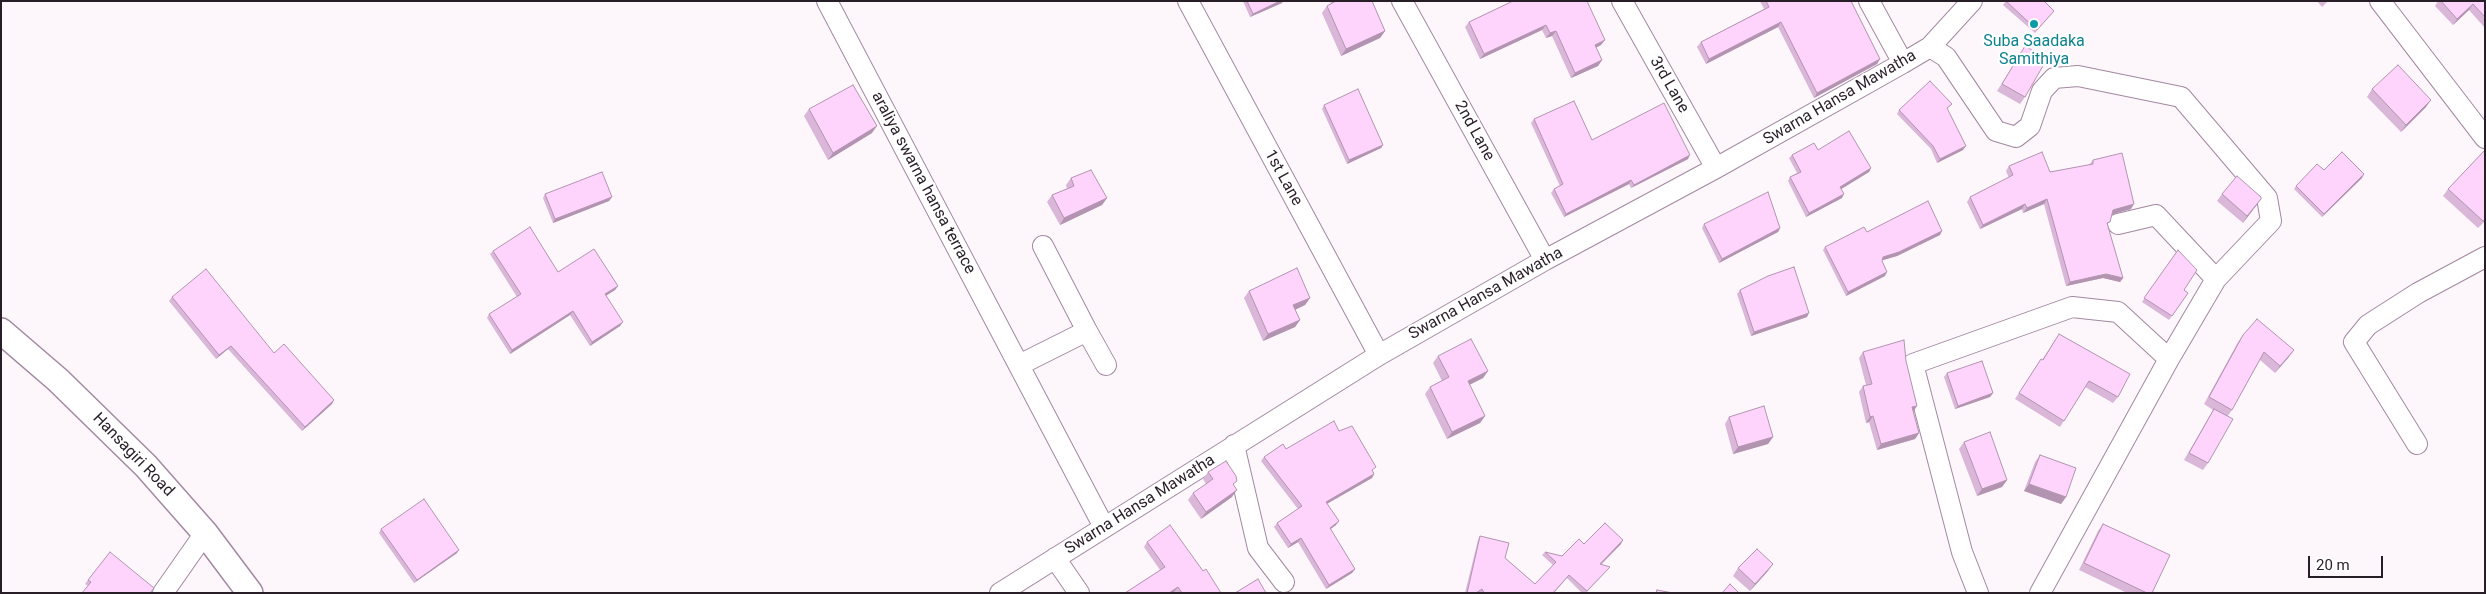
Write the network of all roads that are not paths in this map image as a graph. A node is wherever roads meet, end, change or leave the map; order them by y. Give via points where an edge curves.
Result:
1 (827, 1) edge
2 (1188, 1) edge
3 (1402, 1) edge
4 (1622, 1) edge
5 (1869, 1) edge
6 (1972, 1) edge
7 (2380, 1) edge
8 (1930, 47) junction
9 (1903, 63) junction
10 (2485, 138) edge
11 (1716, 168) junction
12 (2118, 224) dead end
13 (1042, 246) dead end
14 (2485, 257) edge
15 (1545, 260) junction
16 (2216, 279) junction
17 (1, 331) edge
18 (1086, 332) junction
19 (1380, 355) junction
20 (2169, 359) junction
21 (1019, 365) junction
22 (1106, 365) dead end
23 (2417, 444) dead end
24 (1234, 445) junction
25 (1104, 528) junction
26 (204, 533) junction
27 (1055, 558) junction
28 (1284, 582) dead end
29 (163, 593) edge
30 (250, 593) edge
31 (1000, 593) edge
32 (1079, 593) edge
33 (1978, 593) edge
34 (2040, 593) edge

1 - 21 street, araliya swarna hansa terrace
2 - 19 street, 1st Lane
3 - 15 street, 2nd Lane
4 - 11 street, 3rd Lane
5 - 9 street
6 - 8 street, Swarna Hansa Mawatha
7 - 10 street
8 - 9 street, Swarna Hansa Mawatha
8 - 16 street via 1946,57 1996,131 2016,137 2030,126 2042,92 2054,78 2078,76 2181,97 2267,198 2271,221
9 - 11 street, Swarna Hansa Mawatha
11 - 15 street, Swarna Hansa Mawatha
12 - 16 street via 2156,214
13 - 18 street
14 - 23 street via 2418,293 2368,325 2354,342
15 - 19 street, Swarna Hansa Mawatha
16 - 20 street
17 - 26 street, Hansagiri Road via 58,380 146,466
18 - 21 street
18 - 22 street
19 - 24 street, Swarna Hansa Mawatha
20 - 33 street via 2118,312 2072,307 1913,364 1962,552
20 - 34 street
21 - 25 street, araliya swarna hansa terrace
24 - 25 street, Swarna Hansa Mawatha
24 - 28 street via 1258,548
25 - 27 street, Swarna Hansa Mawatha
26 - 29 street
26 - 30 street, Hansagiri Road
27 - 31 street, Swarna Hansa Mawatha
27 - 32 street

